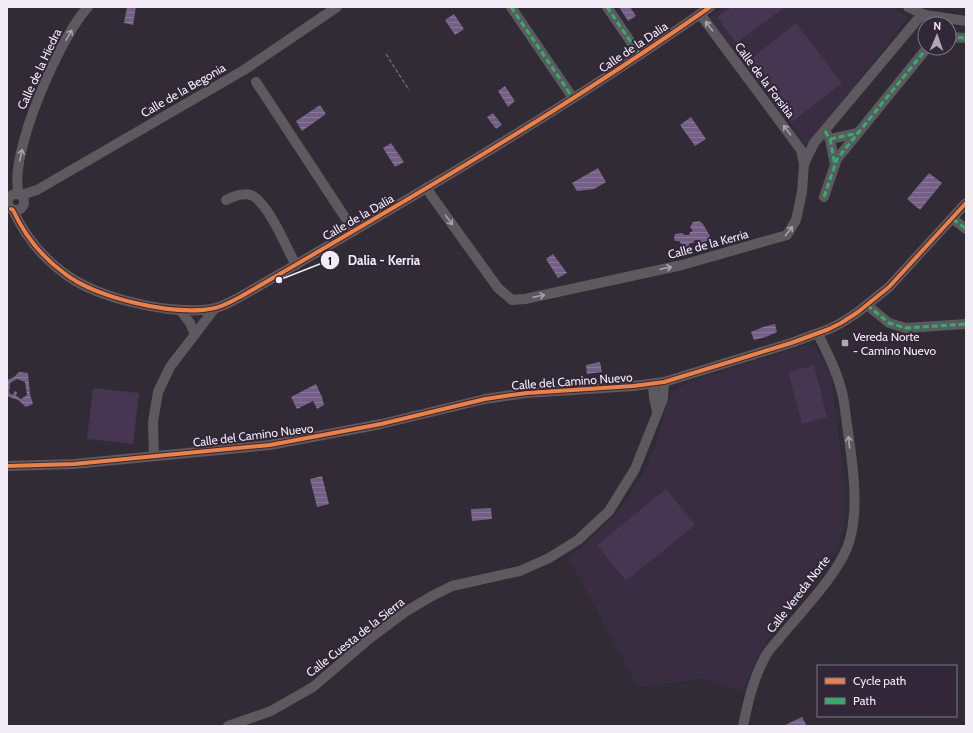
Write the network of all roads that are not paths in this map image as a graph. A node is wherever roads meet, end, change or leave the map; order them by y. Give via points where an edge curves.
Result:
1 (88, 7) edge
2 (337, 7) edge
3 (511, 7) edge
4 (606, 7) edge
5 (710, 7) edge
6 (908, 7) edge
7 (700, 14) junction
8 (925, 14) junction
9 (966, 21) edge
10 (639, 54) junction
11 (921, 56) edge
12 (256, 82) dead end
13 (573, 98) junction
14 (858, 134) junction
15 (828, 135) junction
16 (804, 164) junction
17 (835, 164) junction
18 (426, 188) junction
19 (21, 197) junction
20 (824, 197) dead end
21 (226, 200) dead end
22 (966, 204) edge
23 (9, 207) edge
24 (952, 219) junction
25 (966, 229) edge
26 (354, 231) junction
27 (296, 264) junction
28 (867, 304) junction
29 (215, 308) junction
30 (180, 310) junction
31 (966, 324) edge
32 (195, 334) junction
33 (818, 334) junction
34 (664, 382) junction
35 (653, 384) junction
36 (657, 411) junction
37 (154, 456) junction
38 (7, 466) edge
39 (228, 726) edge
40 (743, 726) edge

19 -> 1 street, Calle de la Hiedra via 17,184 18,166 32,113 69,34
2 - 19 street, Calle de la Begonia via 244,70
3 - 13 street
4 - 10 street
5 - 7 street, Calle de la Dalia
6 - 8 street
7 - 10 street, Calle de la Dalia
16 -> 7 street, Calle de la Forsitia via 801,150
8 - 9 street
8 - 15 street, Calle de la Kerria via 918,19
10 - 13 street, Calle de la Dalia
11 - 14 street
12 - 26 street
13 - 18 street, Calle de la Dalia
14 - 15 street
14 - 17 street
15 - 16 street, Calle de la Kerria via 814,143
15 - 17 street
18 -> 16 street, Calle de la Kerria via 498,288 512,300 682,265 787,235 796,220
17 - 20 street
18 - 26 street, Calle de la Dalia
19 - 23 street via 11,195 8,199
19 - 23 street via 21,208 17,210
21 - 27 street via 246,194 260,202 274,222
22 - 24 street, Calle del Camino Nuevo
23 - 30 street, Calle de la Dalia via 31,240 64,274 116,298
24 - 25 street
24 - 28 street, Calle del Camino Nuevo via 889,287
26 - 27 street, Calle de la Dalia
27 - 29 street, Calle de la Dalia via 240,297
28 - 31 street via 889,323 906,328
28 - 33 street, Calle del Camino Nuevo via 841,323
29 - 30 street, Calle de la Dalia
29 - 32 street
30 - 32 street
32 - 37 street via 170,367 158,392 153,422
33 - 34 street, Calle del Camino Nuevo
40 -> 33 street, Calle Vereda Norte via 749,694 766,656 830,577 850,539 853,481 842,389
34 - 35 street, Calle del Camino Nuevo
34 - 36 street, Calle Cuesta de la Sierra via 662,399
35 - 36 street
35 - 37 street, Calle del Camino Nuevo via 505,396 352,430 270,445
36 - 39 street, Calle Cuesta de la Sierra via 635,469 609,511 578,540 549,558 520,571 452,586 432,596 381,630 313,687 271,711
37 - 38 street, Calle del Camino Nuevo via 74,464

